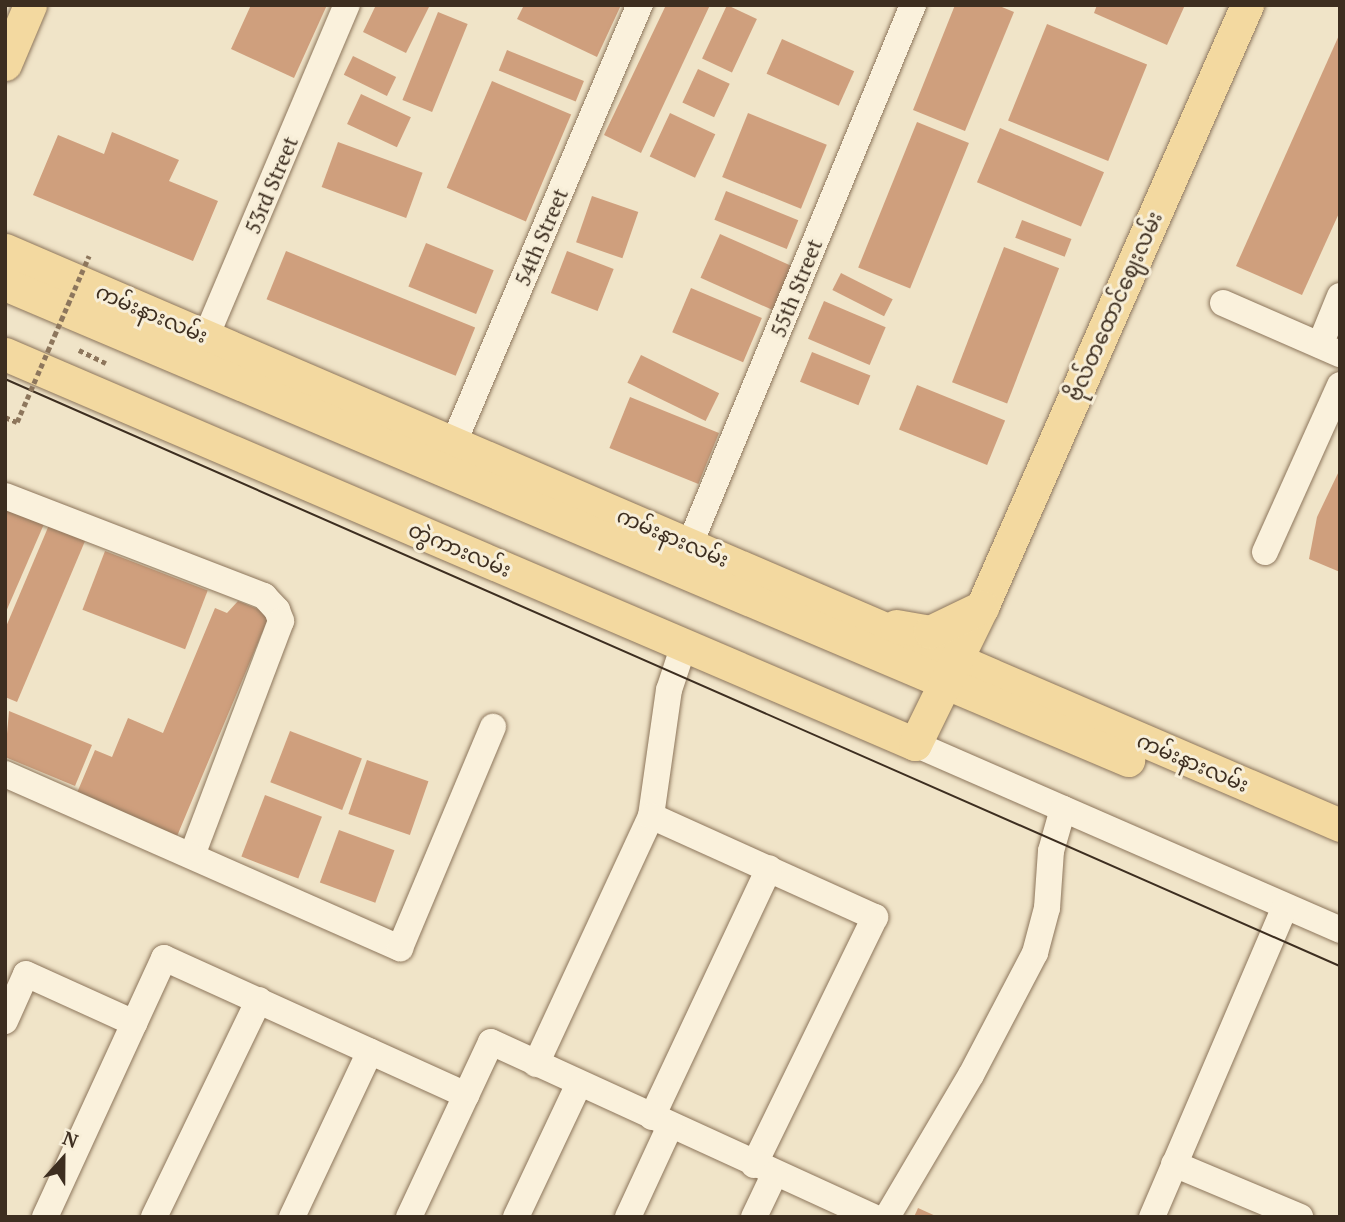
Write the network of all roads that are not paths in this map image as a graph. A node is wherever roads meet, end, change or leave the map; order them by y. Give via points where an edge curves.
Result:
1 (30, 5) edge
2 (347, 5) edge
3 (640, 5) edge
4 (913, 5) edge
5 (1247, 5) edge
6 (5, 64) edge
7 (9, 258) edge
8 (1340, 296) edge
9 (1223, 303) dead end
10 (1330, 349) edge
11 (200, 351) junction
12 (5, 354) edge
13 (1340, 386) edge
14 (448, 456) junction
15 (5, 496) edge
16 (1265, 552) dead end
17 (685, 557) junction
18 (982, 607) junction
19 (874, 622) junction
20 (684, 645) junction
21 (951, 671) junction
22 (1017, 687) junction
23 (494, 727) dead end
24 (915, 744) junction
25 (5, 774) edge
26 (1063, 809) junction
27 (651, 816) junction
28 (1340, 825) edge
29 (1340, 850) edge
30 (192, 855) junction
31 (769, 869) junction
32 (1284, 906) junction
33 (1340, 930) edge
34 (259, 1000) junction
35 (5, 1021) edge
36 (134, 1023) junction
37 (370, 1051) junction
38 (536, 1064) junction
39 (579, 1084) junction
40 (466, 1095) junction
41 (661, 1122) junction
42 (1174, 1164) junction
43 (764, 1170) junction
44 (1255, 1208) edge
45 (45, 1217) edge
46 (154, 1217) edge
47 (292, 1217) edge
48 (409, 1217) edge
49 (516, 1217) edge
50 (628, 1217) edge
51 (754, 1217) edge
52 (873, 1217) edge
53 (887, 1217) edge
54 (1152, 1217) edge
55 (1300, 1217) edge

1 - 6 main road
2 - 11 street, 53rd Street
3 - 14 street, 54th Street
4 - 17 street, 55th Street
5 - 18 main road, ဗိုလ်တထောင်ဈေးလမ်း
7 - 11 main road, ကမ်းနားလမ်း
8 - 10 street
9 - 10 street
11 - 14 main road, ကမ်းနားလမ်း
12 - 20 main road, တွဲကားလမ်း
13 - 16 street
14 - 17 main road, ကမ်းနားလမ်း
15 - 30 street via 264,596 278,610 281,621
17 - 19 main road, ကမ်းနားလမ်း
17 - 21 main road, ကမ်းနားလမ်း
18 - 19 main road via 930,632
18 - 21 main road, ဗိုလ်တထောင်ဈေးလမ်း
18 - 22 main road via 985,651
19 - 21 main road, ကမ်းနားလမ်း
20 - 24 main road, တွဲကားလမ်း
20 - 27 street via 669,690
21 - 22 main road, ကမ်းနားလမ်း
21 - 24 main road, ဗိုလ်တထောင်ဈေးလမ်း
21 - 29 main road, ကမ်းနားလမ်း
22 - 28 main road, ကမ်းနားလမ်း
23 - 30 street via 400,948
24 - 26 street
25 - 30 street
26 - 32 street
26 - 53 street via 1051,850 1047,908 1035,953 984,1052
27 - 31 street
27 - 38 street
31 - 41 street
31 - 43 street via 875,917
32 - 33 street
32 - 42 street
34 - 36 street via 164,958
34 - 37 street
34 - 46 street
35 - 36 street via 26,974
36 - 45 street
37 - 40 street
37 - 47 street
38 - 39 street
38 - 40 street via 491,1042
39 - 41 street
39 - 49 street
40 - 48 street
41 - 43 street
41 - 50 street
42 - 44 street
42 - 54 street
43 - 51 street
43 - 52 street
44 - 55 street

